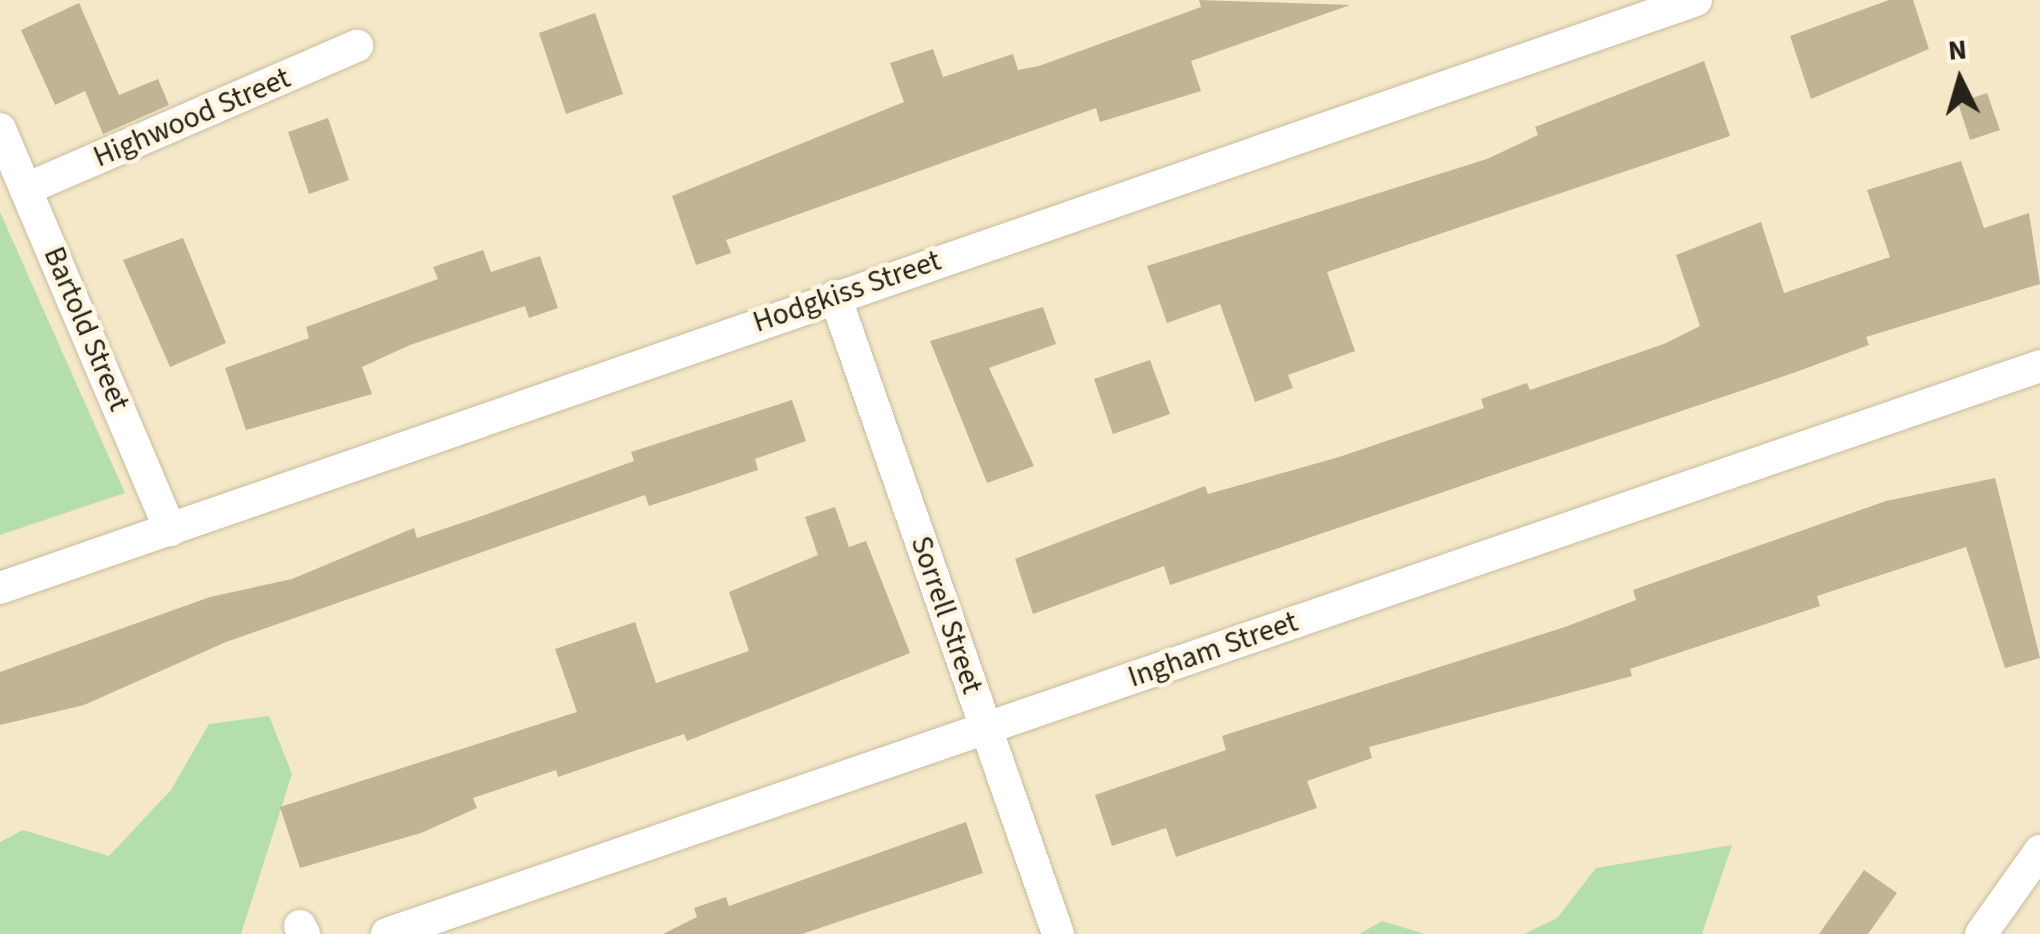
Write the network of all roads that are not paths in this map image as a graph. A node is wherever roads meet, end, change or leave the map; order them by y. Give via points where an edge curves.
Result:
1 (1696, 0) edge
2 (357, 46) dead end
3 (0, 129) edge
4 (26, 190) junction
5 (835, 296) junction
6 (2040, 366) edge
7 (170, 530) junction
8 (0, 588) edge
9 (986, 728) junction
10 (2040, 851) edge
11 (386, 934) edge
12 (1058, 934) edge
13 (1981, 934) edge

1 - 5 street, Hodgkiss Street
2 - 4 street, Highwood Street
3 - 4 street, Bartold Street
4 - 7 street, Bartold Street
5 - 7 street, Hodgkiss Street
5 - 9 street, Sorrell Street
6 - 9 street, Ingham Street
7 - 8 street, Hodgkiss Street
9 - 11 street, Ingham Street
9 - 12 street, Sorrell Street
10 - 13 street

